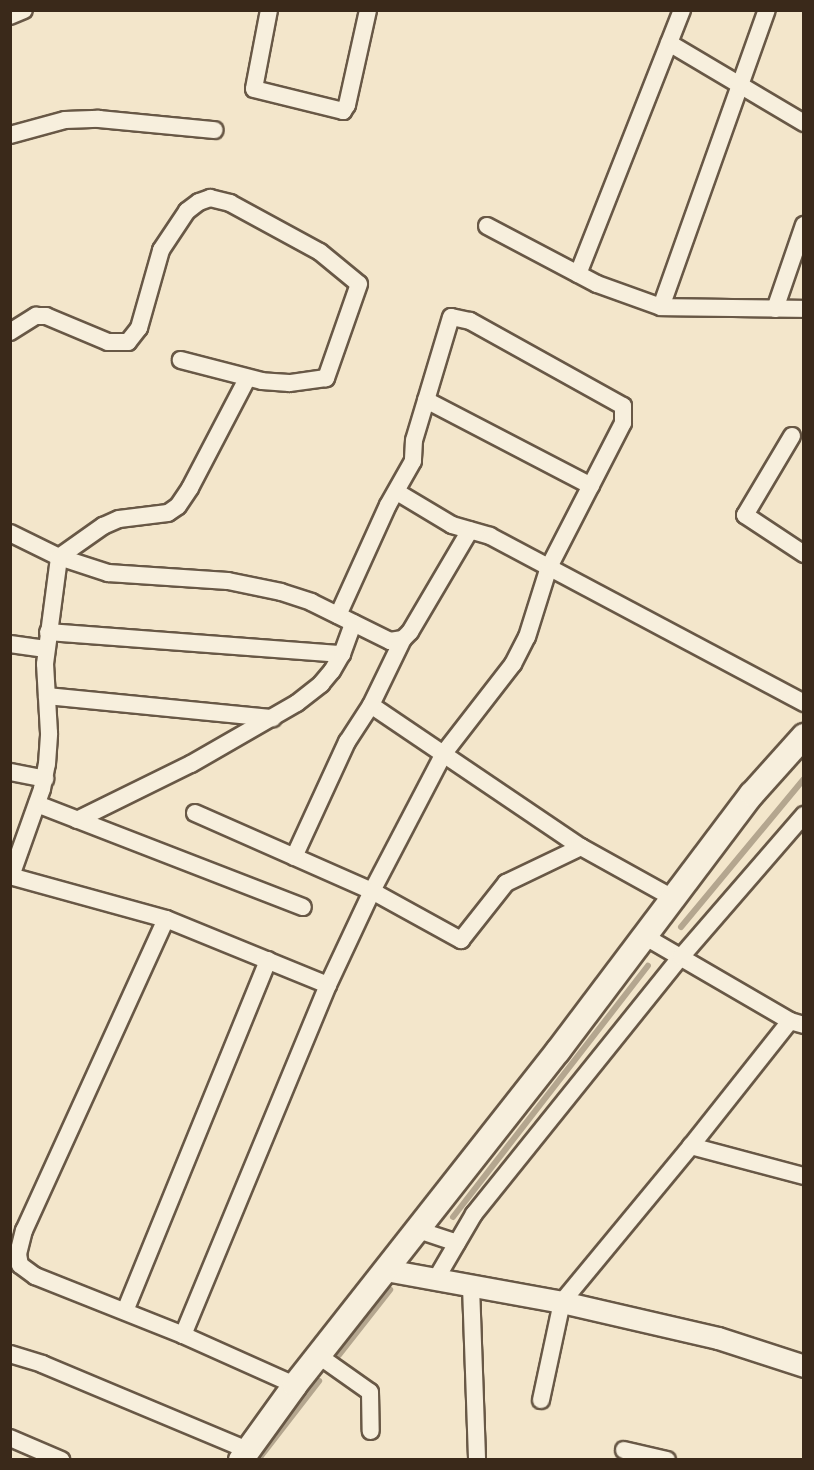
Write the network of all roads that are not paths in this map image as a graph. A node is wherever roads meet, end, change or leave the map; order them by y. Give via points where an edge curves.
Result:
1 (24, 10) edge
2 (269, 10) edge
3 (368, 10) edge
4 (682, 10) edge
5 (767, 10) edge
6 (10, 16) edge
7 (669, 43) junction
8 (739, 85) junction
9 (804, 123) edge
10 (214, 130) dead end
11 (10, 135) edge
12 (804, 225) edge
13 (487, 226) dead end
14 (578, 274) junction
15 (661, 307) junction
16 (775, 309) junction
17 (804, 309) edge
18 (10, 332) edge
19 (181, 360) dead end
20 (248, 379) junction
21 (426, 400) junction
22 (792, 436) dead end
23 (591, 486) junction
24 (397, 492) junction
25 (470, 530) junction
26 (10, 533) edge
27 (804, 554) edge
28 (59, 557) junction
29 (549, 567) junction
30 (338, 615) junction
31 (353, 623) junction
32 (48, 632) junction
33 (403, 639) junction
34 (10, 644) edge
35 (46, 649) junction
36 (342, 654) junction
37 (47, 696) junction
38 (804, 703) edge
39 (371, 705) junction
40 (273, 718) junction
41 (804, 736) edge
42 (444, 753) junction
43 (10, 772) edge
44 (45, 779) junction
45 (37, 804) junction
46 (195, 813) dead end
47 (804, 815) edge
48 (77, 820) junction
49 (581, 848) junction
50 (294, 857) junction
51 (11, 876) edge
52 (372, 891) junction
53 (673, 898) junction
54 (303, 908) dead end
55 (166, 919) junction
56 (644, 936) junction
57 (681, 957) junction
58 (268, 960) junction
59 (328, 985) junction
60 (797, 1023) edge
61 (691, 1146) junction
62 (804, 1176) edge
63 (17, 1228) edge
64 (418, 1230) junction
65 (457, 1243) junction
66 (386, 1270) junction
67 (436, 1279) junction
68 (471, 1286) junction
69 (562, 1302) junction
70 (125, 1311) junction
71 (183, 1335) junction
72 (10, 1354) edge
73 (319, 1356) junction
74 (804, 1366) edge
75 (295, 1385) junction
76 (542, 1400) dead end
77 (371, 1431) dead end
78 (10, 1438) edge
79 (624, 1450) dead end
80 (244, 1455) edge
81 (61, 1460) edge
82 (477, 1460) edge
83 (667, 1460) edge

1 - 6 street
2 - 3 street via 254,89 343,111
4 - 7 street
5 - 8 street
7 - 8 street
7 - 14 street
8 - 9 street
8 - 15 street
10 - 11 street via 99,119 65,120
12 - 16 street
13 - 14 street
14 - 15 street
15 - 16 street
16 - 17 street
18 - 20 street via 36,316 46,316 108,342 128,342 139,328 161,250 187,211 210,198 230,203 320,252 359,284 326,378 289,383
19 - 20 street
20 - 28 street via 178,506 168,513 119,519
21 - 23 street
21 - 23 street via 451,317 470,321 623,406 623,423
21 - 24 street via 414,440 413,461
22 - 27 street via 745,516
23 - 29 street
24 - 25 street via 452,525
24 - 30 street
25 - 29 street via 490,536
25 - 33 street
26 - 28 street
28 - 30 street via 118,574 262,587
28 - 32 street
29 - 38 street
29 - 42 street via 527,637 513,664
30 - 31 street
31 - 33 street via 390,641
31 - 36 street
32 - 35 street
32 - 36 street
33 - 39 street
34 - 35 street
35 - 37 street
36 - 40 street via 321,684
37 - 40 street
37 - 44 street
39 - 42 street
39 - 50 street via 347,742
40 - 48 street
41 - 53 main road via 752,794
42 - 49 street
42 - 52 street
43 - 44 street
44 - 45 street
45 - 48 street
45 - 51 street
46 - 50 street
47 - 57 street
48 - 54 street
49 - 52 street via 506,883 461,940
49 - 53 street
50 - 52 street
51 - 55 street
52 - 59 street
53 - 56 main road
55 - 58 street
55 - 63 street
56 - 57 street
56 - 64 main road
57 - 60 street
57 - 65 street via 474,1214
58 - 59 street
58 - 70 street
59 - 71 street
60 - 61 street
61 - 62 street
61 - 69 street
63 - 70 street via 20,1265 26,1271
64 - 65 street
64 - 66 main road
65 - 67 street
66 - 67 street
66 - 73 main road
67 - 68 street
68 - 69 street
68 - 82 street
69 - 74 street via 717,1338
69 - 76 street
70 - 71 street
71 - 75 street
72 - 80 street via 42,1364
73 - 75 main road
73 - 77 street via 370,1392
75 - 80 main road
78 - 81 street
79 - 83 street

